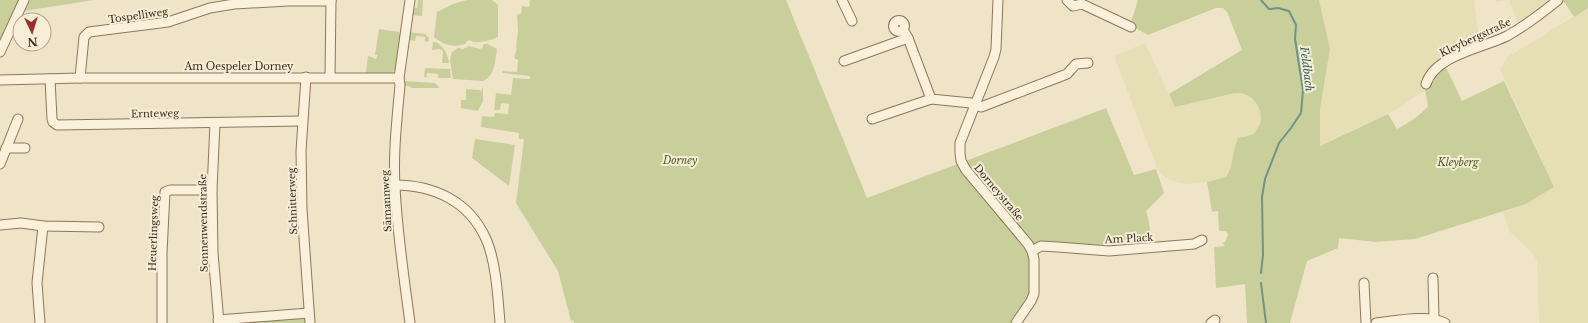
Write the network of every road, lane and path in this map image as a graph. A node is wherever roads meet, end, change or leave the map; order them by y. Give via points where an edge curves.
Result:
1 (24, 0) edge
2 (410, 0) edge
3 (842, 0) edge
4 (998, 0) edge
5 (1068, 0) edge
6 (1558, 0) edge
7 (331, 1) edge
8 (852, 21) dead end
9 (1131, 27) dead end
10 (903, 30) dead end
11 (908, 38) junction
12 (0, 52) edge
13 (844, 61) dead end
14 (1088, 63) dead end
15 (306, 77) junction
16 (330, 77) junction
17 (80, 78) junction
18 (399, 78) junction
19 (50, 79) junction
20 (0, 80) edge
21 (1426, 84) dead end
22 (931, 99) junction
23 (976, 105) junction
24 (18, 119) dead end
25 (872, 120) dead end
26 (302, 121) junction
27 (215, 123) junction
28 (6, 148) junction
29 (25, 148) dead end
30 (0, 164) edge
31 (394, 185) junction
32 (212, 190) junction
33 (0, 225) edge
34 (43, 226) junction
35 (99, 227) dead end
36 (1202, 240) dead end
37 (1032, 251) junction
38 (1433, 278) dead end
39 (1364, 282) dead end
40 (309, 313) junction
41 (1434, 319) junction
42 (218, 321) edge
43 (40, 323) edge
44 (162, 323) edge
45 (310, 323) edge
46 (410, 323) edge
47 (500, 323) edge
48 (1016, 323) edge
49 (1366, 323) edge
50 (1376, 323) edge
51 (1445, 323) edge

1 - 12 street
2 - 18 street
3 - 8 street
4 - 23 street, Dorneystraße via 996,49
5 - 9 street via 1073,6 1082,4
6 - 21 street, Kleybergstraße via 1505,37 1460,54 1444,63 1429,76
7 - 16 street, Tospelliweg
7 - 17 street, Tospelliweg via 225,5 168,22 88,33 84,37
10 - 11 street
11 - 13 street
11 - 22 street
14 - 23 street via 1076,64 1067,74 981,107
15 - 16 street, Am Oespeler Dorney
15 - 17 street, Am Oespeler Dorney
15 - 26 street, Schnitterweg
16 - 18 street, Am Oespeler Dorney
17 - 19 street, Am Oespeler Dorney
18 - 31 street, Sämannweg
19 - 20 street, Am Oespeler Dorney
19 - 27 street, Ernteweg via 52,119 57,125
22 - 23 street
22 - 25 street
23 - 37 street, Dorneystraße via 960,143 961,161
24 - 28 street
26 - 27 street, Ernteweg
26 - 40 street, Schnitterweg via 302,209
27 - 32 street, Sonnenwendstraße
28 - 29 street
28 - 30 street
31 - 46 street, Sämannweg
31 - 47 street via 430,188 451,198 466,210 478,225 490,254
32 - 42 street, Sonnenwendstraße
32 - 44 street, Heuerlingsweg via 165,192
33 - 34 street
34 - 35 street
34 - 43 street via 37,283
36 - 37 street, Am Plack via 1194,244 1126,251 1041,246
37 - 48 street via 1034,294
38 - 41 street
39 - 49 street
40 - 42 street
40 - 45 street, Schnitterweg
41 - 50 street
41 - 51 street

